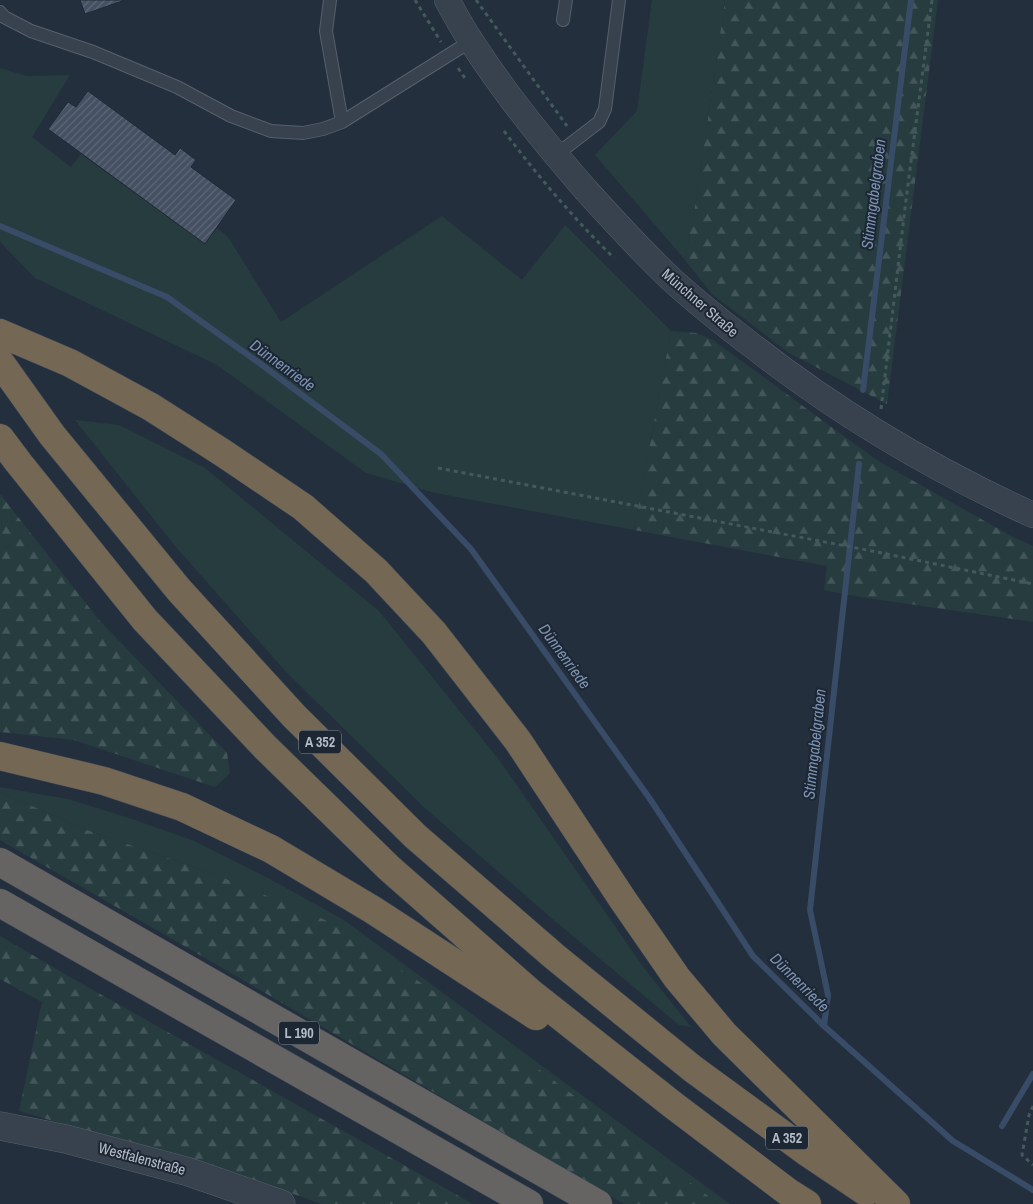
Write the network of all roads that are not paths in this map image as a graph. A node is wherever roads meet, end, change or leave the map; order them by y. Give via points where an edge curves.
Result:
1 (330, 0) edge
2 (447, 0) edge
3 (566, 0) edge
4 (619, 0) edge
5 (0, 12) edge
6 (563, 20) dead end
7 (471, 41) junction
8 (342, 122) junction
9 (556, 155) junction
10 (0, 332) edge
11 (0, 362) edge
12 (0, 438) edge
13 (1033, 515) edge
14 (0, 756) edge
15 (0, 862) edge
16 (0, 903) edge
17 (673, 1105) junction
18 (0, 1126) edge
19 (281, 1204) edge
20 (529, 1204) edge
21 (598, 1204) edge
22 (806, 1204) edge
23 (883, 1204) edge
24 (896, 1204) edge

1 - 8 lane via 326,31
2 - 7 street, Münchner Straße
3 - 6 lane
4 - 9 lane via 605,109 598,122
5 - 8 lane via 31,31 93,52 177,87 231,116 270,131 303,133
7 - 8 lane
7 - 9 street, Münchner Straße
9 - 13 street, Münchner Straße via 629,238 672,280 784,370 830,403 925,461
10 - 24 highway via 70,363 151,407 295,501 376,571 434,633 518,741 677,978 724,1034
11 - 23 highway, A 352 via 52,435 179,590 294,716 415,836 555,957 694,1069
12 - 17 highway, A 352 via 145,620 265,747 389,868 530,993
14 - 17 highway via 104,781 182,807 271,849 373,910
15 - 21 highway, L 190
16 - 20 highway, L 190
17 - 22 highway, A 352
18 - 19 street, Westfalenstraße via 66,1139 189,1172

